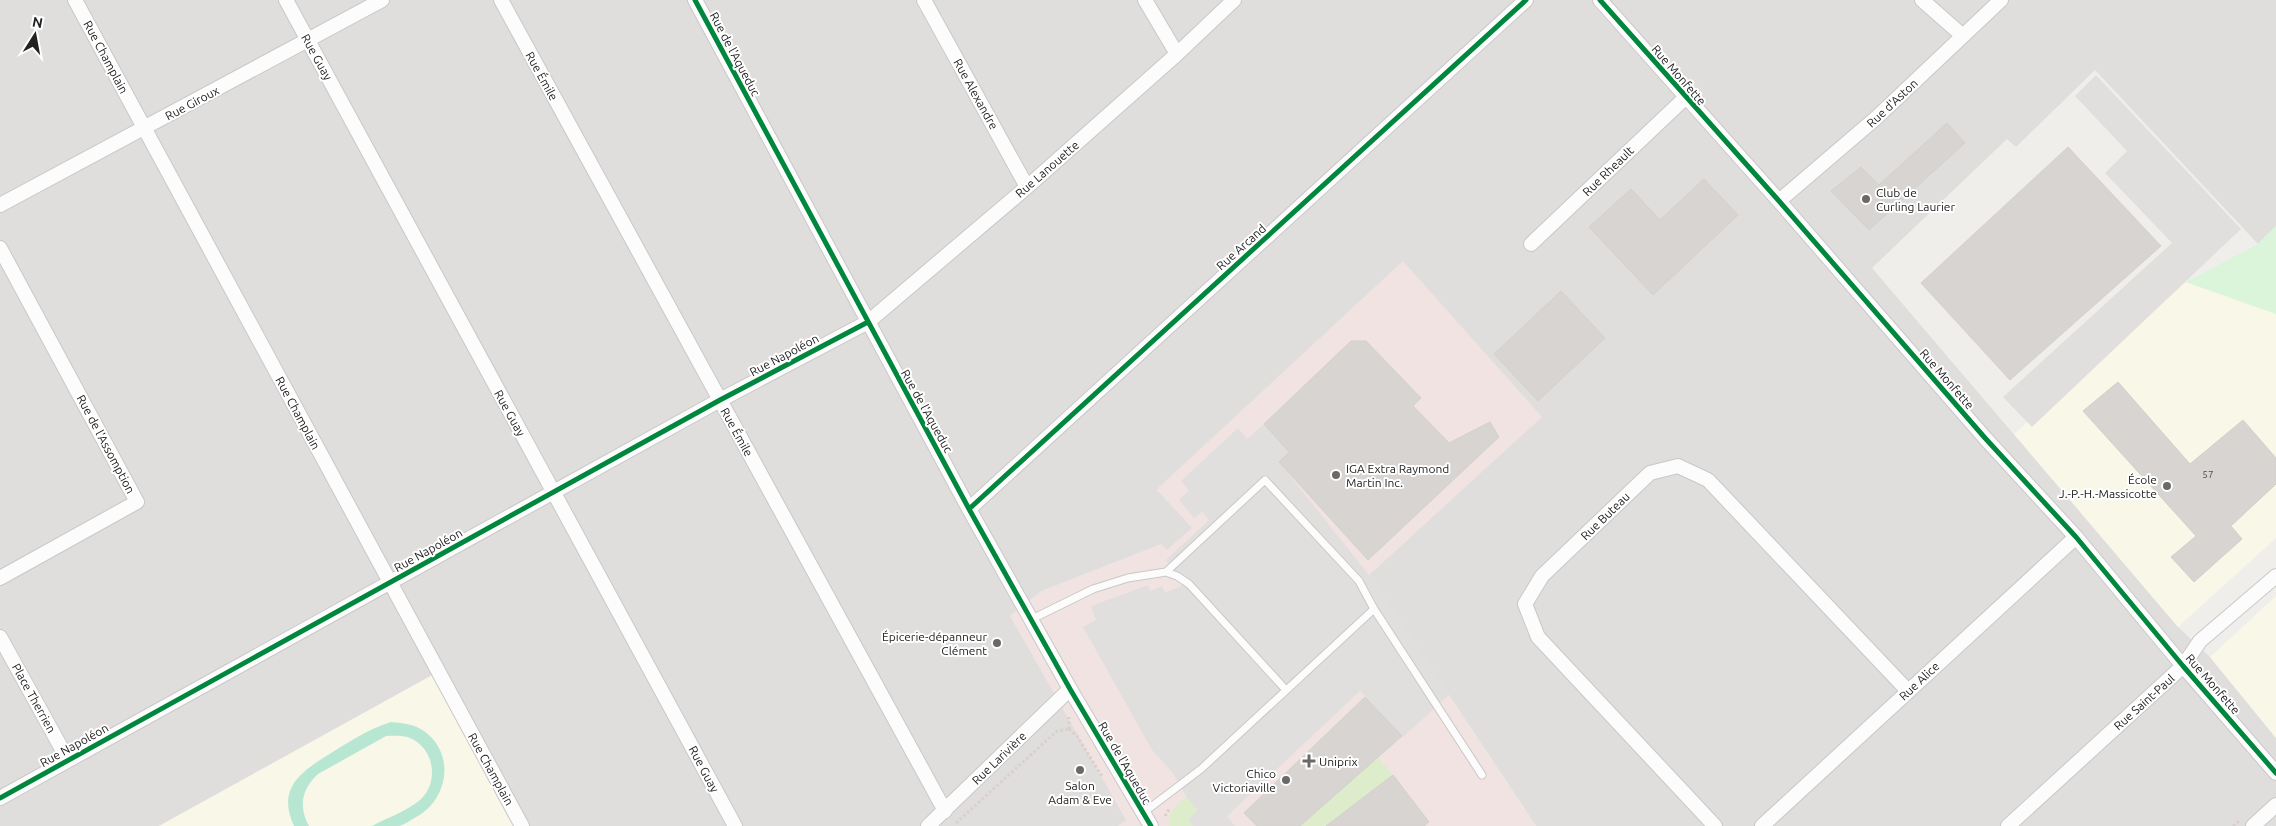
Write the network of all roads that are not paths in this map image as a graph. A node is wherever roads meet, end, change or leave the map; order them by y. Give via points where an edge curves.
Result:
1 (75, 0) edge
2 (286, 0) edge
3 (382, 0) edge
4 (501, 0) edge
5 (695, 0) edge
6 (924, 0) edge
7 (1145, 0) edge
8 (1234, 0) edge
9 (1526, 0) edge
10 (1600, 0) edge
11 (1922, 0) edge
12 (2001, 0) edge
13 (1963, 36) junction
14 (308, 40) junction
15 (1177, 54) junction
16 (1686, 98) junction
17 (145, 129) junction
18 (1027, 187) junction
19 (1779, 201) junction
20 (0, 205) edge
21 (1531, 244) dead end
22 (0, 248) edge
23 (868, 322) junction
24 (720, 400) junction
25 (553, 492) junction
26 (969, 509) junction
27 (2076, 537) junction
28 (1166, 572) junction
29 (2276, 576) edge
30 (0, 578) edge
31 (389, 582) junction
32 (1374, 609) junction
33 (1032, 619) junction
34 (0, 637) edge
35 (2184, 666) junction
36 (1070, 689) junction
37 (1286, 690) junction
38 (1908, 691) junction
39 (68, 760) junction
40 (2276, 773) edge
41 (1482, 775) dead end
42 (0, 798) edge
43 (2276, 805) edge
44 (945, 811) junction
45 (1143, 814) junction
46 (522, 826) edge
47 (734, 826) edge
48 (928, 826) edge
49 (1151, 826) edge
50 (1715, 826) edge
51 (1762, 826) edge
52 (2008, 826) edge
53 (2253, 826) edge

1 - 17 street, Rue Champlain
2 - 14 street, Rue Guay
3 - 14 street, Rue Giroux
4 - 24 street, Rue Émile
5 - 23 street, Rue de l'Aqueduc
6 - 18 street, Rue Alexandre
7 - 15 street
8 - 15 street
9 - 26 street, Rue Arcand
10 - 16 street, Rue Monfette
11 - 13 street
12 - 13 street, Rue d'Aston
13 - 19 street, Rue d'Aston via 1876,118
14 - 17 street, Rue Giroux
14 - 25 street, Rue Guay
15 - 18 street, Rue Lanouette
16 - 19 street, Rue Monfette
16 - 21 street, Rue Rheault
17 - 20 street, Rue Giroux
17 - 31 street, Rue Champlain
18 - 23 street, Rue Lanouette
19 - 27 street, Rue Monfette via 1985,438
22 - 30 street, Rue de l'Assomption via 137,502
23 - 24 street, Rue Napoléon
23 - 26 street, Rue de l'Aqueduc
24 - 25 street, Rue Napoléon
24 - 44 street, Rue Émile
25 - 31 street, Rue Napoléon
25 - 47 street, Rue Guay
26 - 33 street, Rue de l'Aqueduc
27 - 35 street, Rue Monfette
27 - 38 street, Rue Alice
28 - 32 lane via 1265,480 1359,581
28 - 33 lane via 1093,588
28 - 37 lane via 1190,584
29 - 35 street, Rue Saint-Paul via 2200,641
31 - 39 street, Rue Napoléon
31 - 46 street, Rue Champlain
32 - 37 lane
32 - 41 lane
33 - 36 street, Rue de l'Aqueduc
34 - 39 street, Place Therrien
35 - 40 street, Rue Monfette
35 - 52 street, Rue Saint-Paul
36 - 44 street, Rue Larivière
36 - 45 street, Rue de l'Aqueduc
37 - 45 lane via 1201,769
38 - 50 street, Rue Buteau via 1708,480 1678,466 1650,473 1542,576 1524,604 1538,637
38 - 51 street, Rue Alice
39 - 42 street, Rue Napoléon
43 - 53 street
44 - 48 street, Rue Larivière
45 - 49 street, Rue de l'Aqueduc

